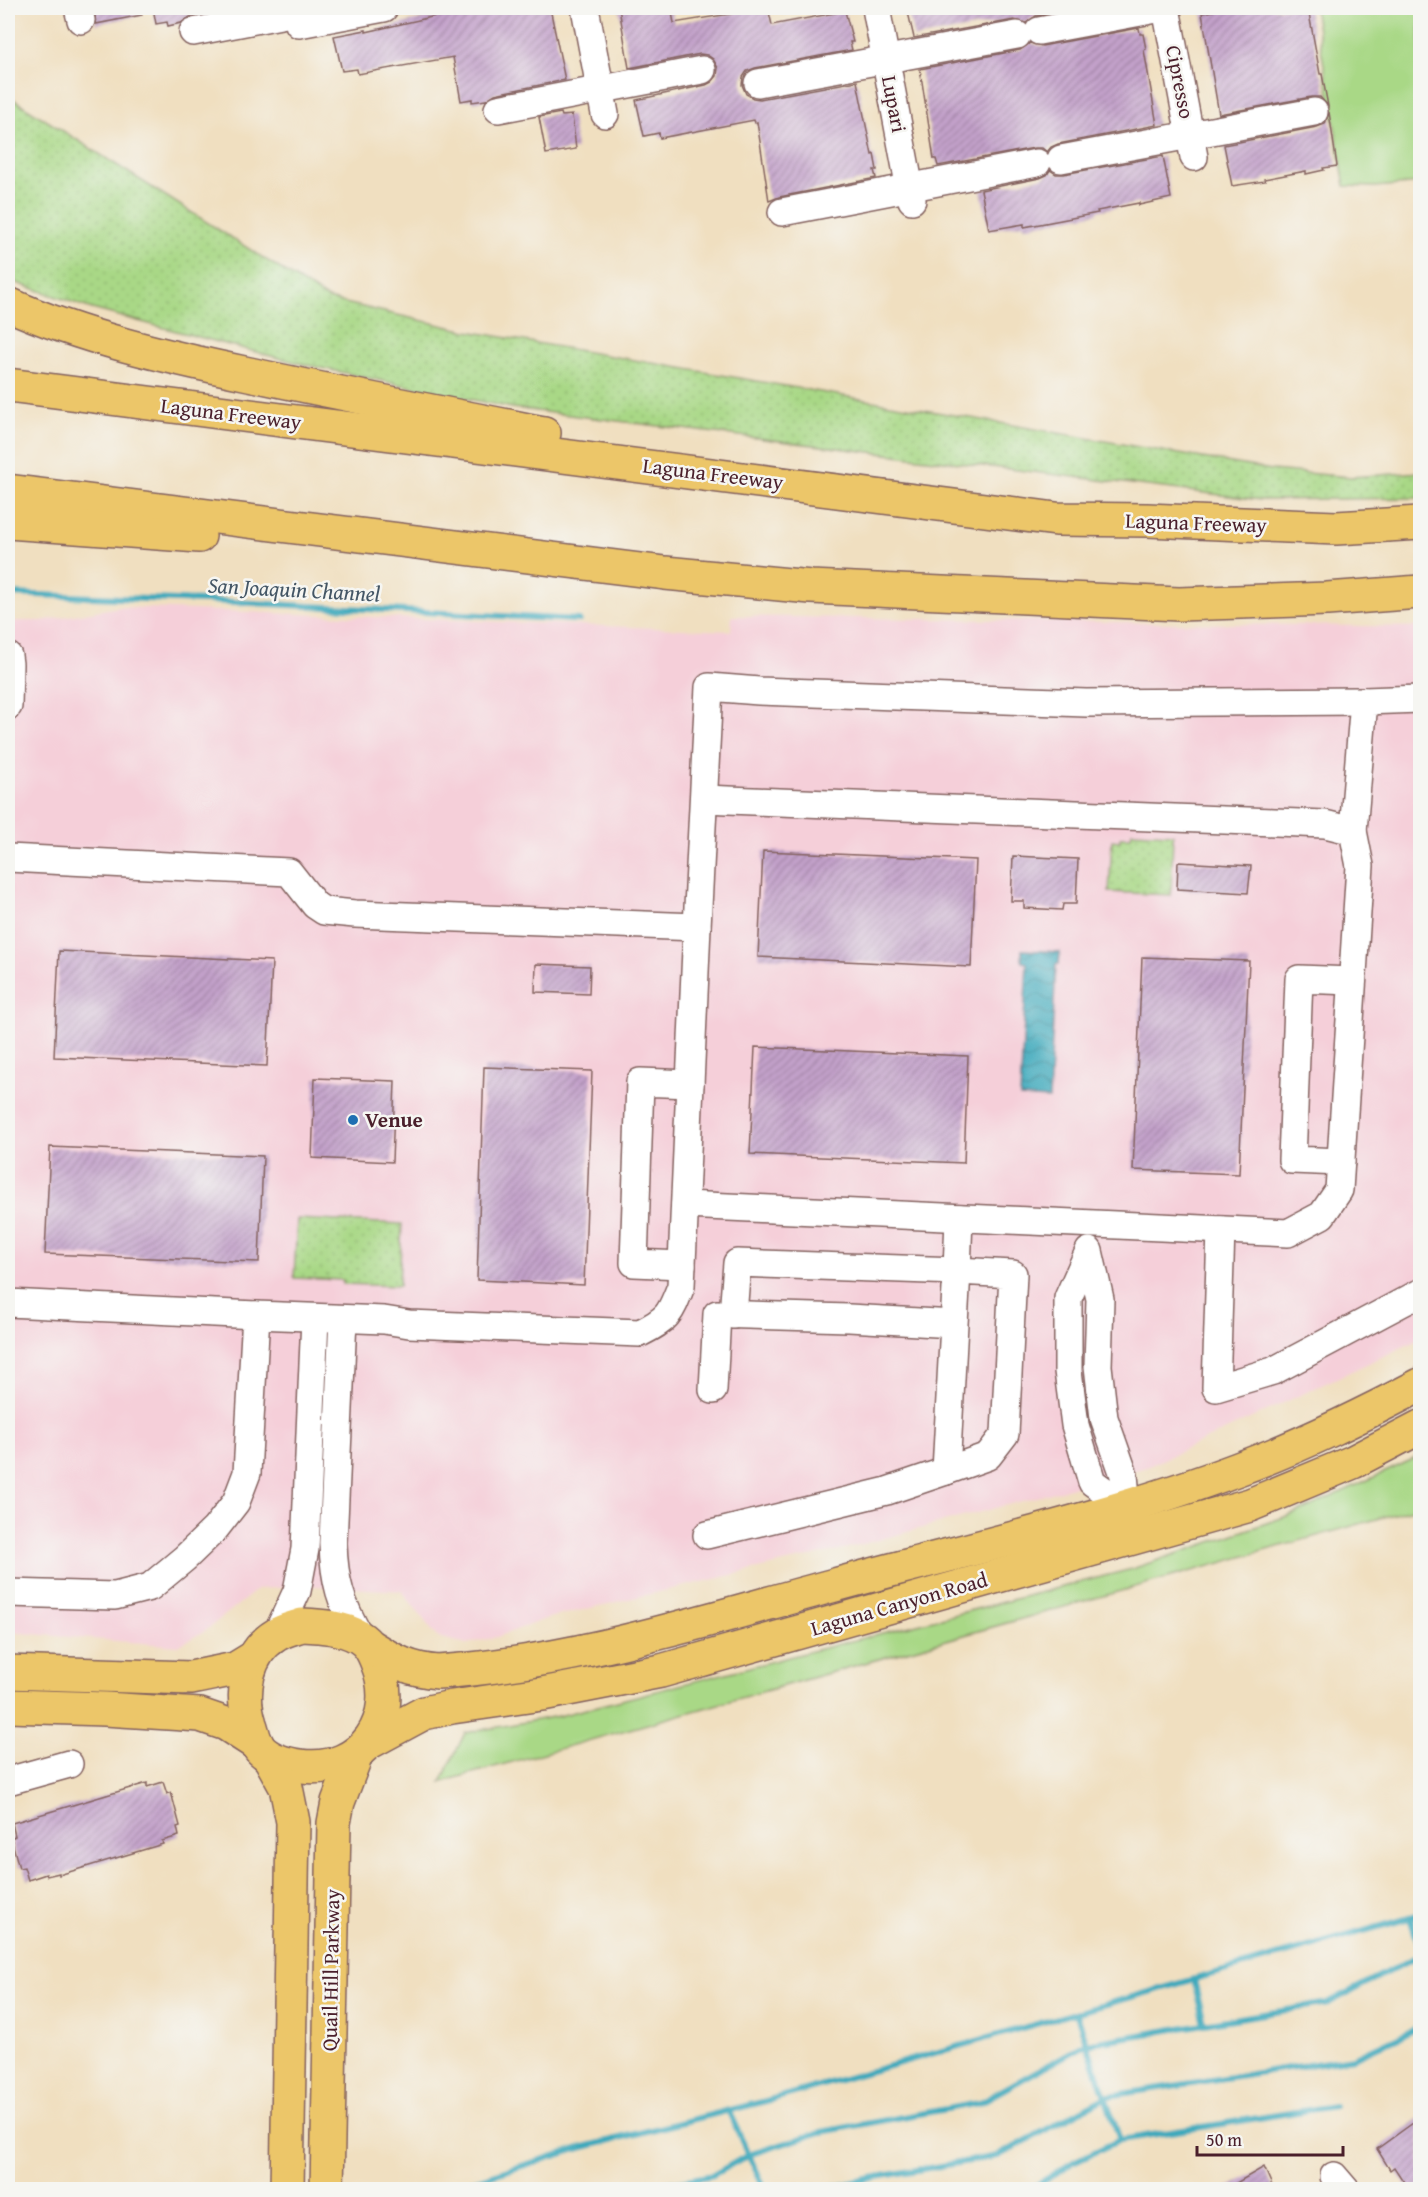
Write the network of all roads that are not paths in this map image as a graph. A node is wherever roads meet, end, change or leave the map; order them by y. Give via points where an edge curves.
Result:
1 (384, 8) edge
2 (585, 8) edge
3 (876, 8) edge
4 (1164, 8) edge
5 (298, 21) edge
6 (194, 32) dead end
7 (886, 59) junction
8 (702, 70) dead end
9 (758, 83) dead end
10 (602, 102) junction
11 (498, 109) dead end
12 (1314, 112) dead end
13 (1192, 146) junction
14 (911, 194) junction
15 (782, 212) dead end
16 (8, 304) edge
17 (8, 385) edge
18 (832, 489) junction
19 (8, 491) edge
20 (8, 522) edge
21 (1420, 523) edge
22 (396, 539) junction
23 (1420, 592) edge
24 (8, 656) edge
25 (1420, 699) edge
26 (1364, 701) junction
27 (8, 706) edge
28 (704, 799) junction
29 (1353, 831) junction
30 (8, 858) edge
31 (697, 927) junction
32 (1352, 981) junction
33 (690, 1084) junction
34 (1341, 1162) junction
35 (685, 1205) junction
36 (959, 1218) junction
37 (1091, 1224) junction
38 (1221, 1230) junction
39 (682, 1265) junction
40 (957, 1271) junction
41 (1420, 1293) edge
42 (8, 1303) edge
43 (256, 1314) junction
44 (733, 1315) junction
45 (315, 1318) junction
46 (343, 1319) junction
47 (954, 1324) junction
48 (1420, 1385) edge
49 (713, 1390) dead end
50 (1420, 1427) edge
51 (946, 1471) junction
52 (1126, 1507) junction
53 (1149, 1532) junction
54 (706, 1535) dead end
55 (8, 1593) edge
56 (277, 1634) junction
57 (365, 1642) junction
58 (253, 1658) junction
59 (8, 1672) edge
60 (8, 1706) edge
61 (362, 1749) junction
62 (263, 1751) junction
63 (69, 1764) dead end
64 (8, 1782) edge
65 (286, 2190) edge
66 (327, 2190) edge

1 - 5 street
2 - 10 street
3 - 7 street, Lupari
4 - 7 street
4 - 13 street, Cipresso
5 - 6 street
7 - 9 street
7 - 14 street, Lupari
8 - 10 street
10 - 11 street
12 - 13 street
13 - 14 street via 1049,161
14 - 15 street
16 - 18 main road via 149,351 329,392 544,433 778,460
17 - 18 main road, Laguna Freeway
18 - 21 main road, Laguna Freeway via 1056,519 1336,528
19 - 22 main road
20 - 22 main road via 283,543
22 - 23 main road via 811,587 1179,604
24 - 27 street
25 - 26 street
26 - 28 street via 1086,703 709,687
26 - 29 street
28 - 29 street via 1325,824
28 - 31 street
29 - 32 street via 1360,866
30 - 31 street via 289,872 324,911
31 - 33 street
32 - 34 street
32 - 34 street via 1299,979 1292,1160
33 - 35 street
33 - 39 street via 640,1082 634,1263
34 - 38 street via 1340,1190 1322,1215 1288,1233
35 - 36 street
35 - 39 street
36 - 37 street
36 - 40 street
37 - 38 street
37 - 52 street via 1089,1251 1100,1299 1098,1366 1104,1418 1124,1476
38 - 41 street via 1216,1388 1273,1371
39 - 46 street via 681,1286 672,1311 640,1333
40 - 44 street via 737,1263
40 - 47 street
40 - 51 street via 1013,1274 1005,1434 988,1456
42 - 43 street
43 - 45 street
43 - 55 street via 248,1473 236,1502 215,1529 150,1587 115,1596
44 - 47 street
44 - 49 street via 717,1314
45 - 46 street
45 - 56 street via 305,1549 297,1591
46 - 57 street via 334,1569 345,1611
47 - 51 street
48 - 52 main road, Laguna Canyon Road via 1338,1428 1237,1470
50 - 53 main road, Laguna Canyon Road via 1353,1462 1250,1504
51 - 54 street via 887,1491
52 - 53 main road
52 - 57 main road, Laguna Canyon Road via 668,1631 542,1659 421,1671 399,1664
53 - 61 main road, Laguna Canyon Road via 661,1671 441,1708 424,1713
56 - 57 main road via 302,1625 331,1626
56 - 58 main road
57 - 61 main road via 381,1672 384,1695 383,1716
58 - 59 main road via 235,1669 191,1678
58 - 62 main road via 246,1683 246,1711
60 - 62 main road via 200,1715 226,1724
61 - 62 main road via 330,1765 312,1767 294,1765
61 - 66 main road, Quail Hill Parkway via 338,1802 334,1823
62 - 65 main road, Quail Hill Parkway via 286,1788 293,1822
63 - 64 street

